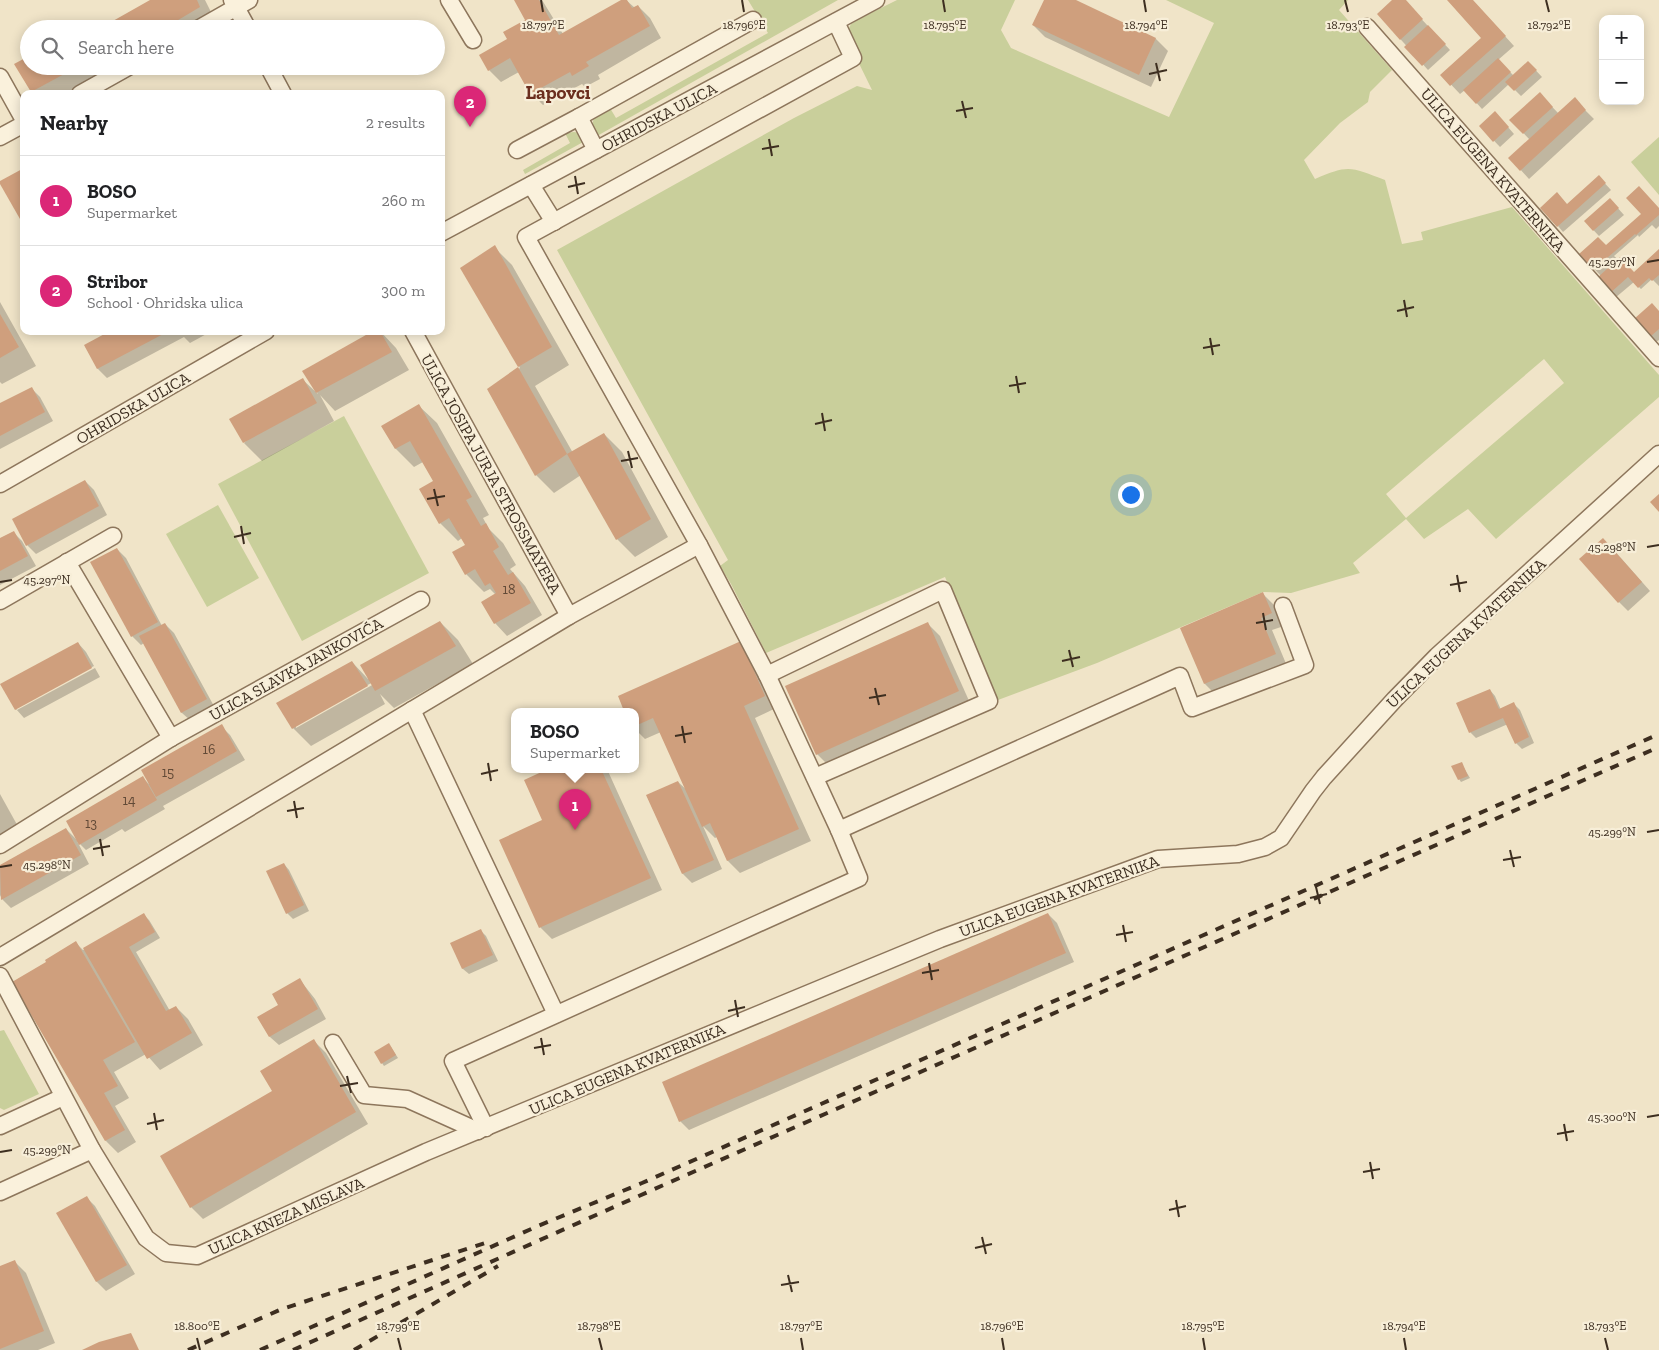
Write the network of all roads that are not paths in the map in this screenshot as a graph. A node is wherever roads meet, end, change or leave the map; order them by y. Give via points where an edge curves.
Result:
1 (449, 0) edge
2 (876, 0) edge
3 (239, 3) edge
4 (212, 20) edge
5 (245, 20) edge
6 (753, 20) dead end
7 (836, 22) junction
8 (1368, 27) dead end
9 (473, 40) dead end
10 (114, 75) edge
11 (273, 75) edge
12 (0, 77) edge
13 (87, 90) edge
14 (281, 90) edge
15 (20, 113) edge
16 (579, 117) junction
17 (20, 126) edge
18 (0, 138) edge
19 (517, 150) dead end
20 (596, 150) junction
21 (531, 185) junction
22 (554, 222) junction
23 (445, 231) edge
24 (259, 335) edge
25 (415, 335) edge
26 (1659, 358) edge
27 (1659, 454) edge
28 (0, 484) edge
29 (113, 536) dead end
30 (698, 545) junction
31 (66, 562) junction
32 (422, 600) dead end
33 (0, 601) edge
34 (1283, 606) dead end
35 (569, 616) junction
36 (767, 675) junction
37 (412, 710) junction
38 (170, 738) junction
39 (815, 777) junction
40 (839, 830) junction
41 (0, 845) edge
42 (0, 957) edge
43 (0, 976) edge
44 (556, 1014) junction
45 (333, 1044) dead end
46 (63, 1097) junction
47 (0, 1126) edge
48 (482, 1129) junction
49 (92, 1150) junction
50 (426, 1152) joint
51 (0, 1192) edge

1 - 9 street
2 - 7 street, OHRIDSKA ULICA
3 - 4 street
3 - 5 street
6 - 16 street
7 - 20 street, OHRIDSKA ULICA
7 - 22 street via 853,58
8 - 26 street, ULICA EUGENA KVATERNIKA
10 - 13 street
11 - 14 street
12 - 15 street
16 - 19 street
16 - 20 street
17 - 18 street
20 - 21 street, OHRIDSKA ULICA
21 - 22 street
21 - 23 street, OHRIDSKA ULICA
22 - 30 street via 526,237
24 - 28 street, OHRIDSKA ULICA
25 - 35 street, ULICA JOSIPA JURJA STROSSMAYERA
27 - 48 street, ULICA EUGENA KVATERNIKA via 1444,649 1324,777 1281,838 1265,847 1238,854 1149,862 940,939
29 - 31 street
30 - 35 street
30 - 36 street
31 - 33 street
31 - 38 street
32 - 38 street, ULICA SLAVKA JANKOVIĆA
34 - 40 street via 1305,665 1192,708 1180,676
35 - 37 street
36 - 39 street
36 - 39 street via 943,590 989,701
37 - 42 street
37 - 44 street
38 - 41 street, ULICA SLAVKA JANKOVIĆA
39 - 40 street
40 - 44 street via 859,878
43 - 46 street, ULICA KNEZA MISLAVA
44 - 48 street via 453,1061
45 - 48 street via 364,1095 407,1099
46 - 47 street
46 - 49 street, ULICA KNEZA MISLAVA
48 - 50 street, ULICA EUGENA KVATERNIKA
49 - 50 street, ULICA KNEZA MISLAVA via 146,1238 166,1253 197,1256
49 - 51 street

